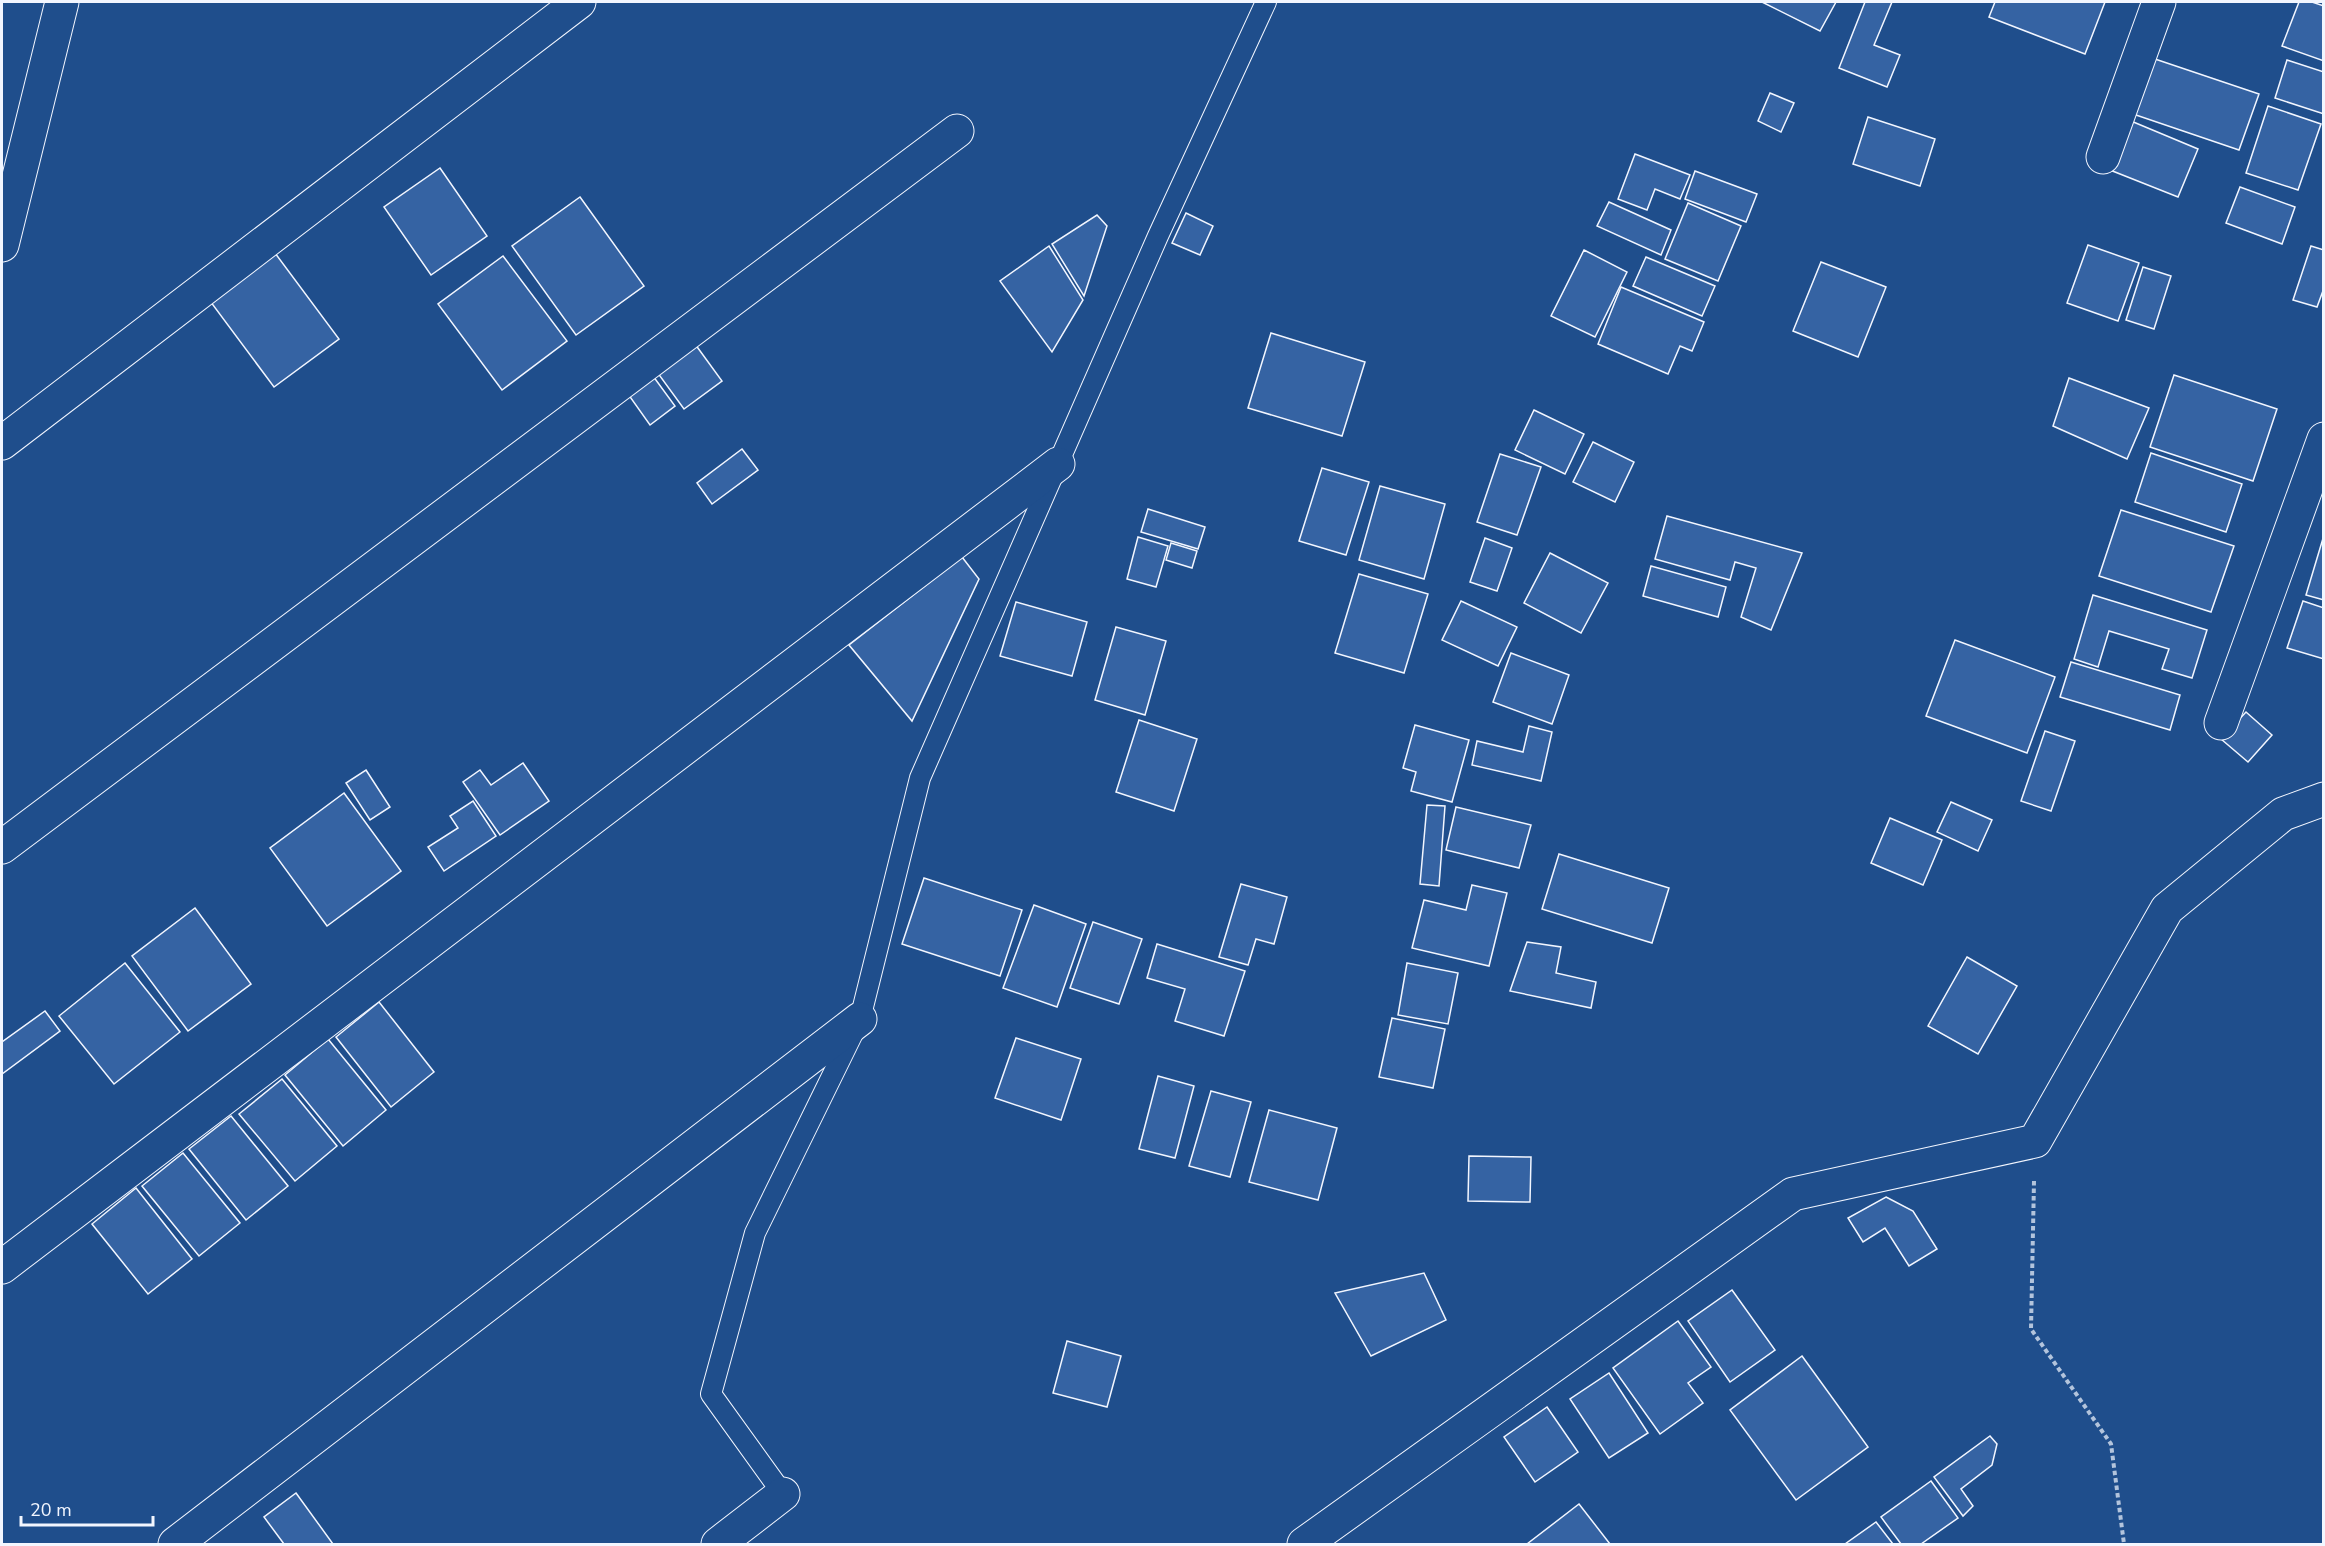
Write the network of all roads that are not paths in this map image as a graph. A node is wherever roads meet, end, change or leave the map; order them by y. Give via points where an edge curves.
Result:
1 (62, 2) edge
2 (579, 2) edge
3 (1266, 2) edge
4 (2159, 2) edge
5 (957, 131) dead end
6 (2103, 157) dead end
7 (2, 245) edge
8 (2324, 439) edge
9 (2, 443) edge
10 (1058, 464) junction
11 (2221, 723) dead end
12 (2324, 799) edge
13 (2, 847) edge
14 (860, 1019) junction
15 (2, 1267) edge
16 (783, 1494) joint
17 (175, 1545) edge
18 (718, 1545) edge
19 (1305, 1545) edge

1 - 7 street
2 - 9 street
3 - 10 lane
4 - 6 street
5 - 13 street
8 - 11 street
10 - 14 lane via 920,778
10 - 15 street
12 - 19 street via 2283,814 2167,909 2034,1141 1793,1194
14 - 16 lane via 755,1233 711,1394
14 - 17 street
16 - 18 street

